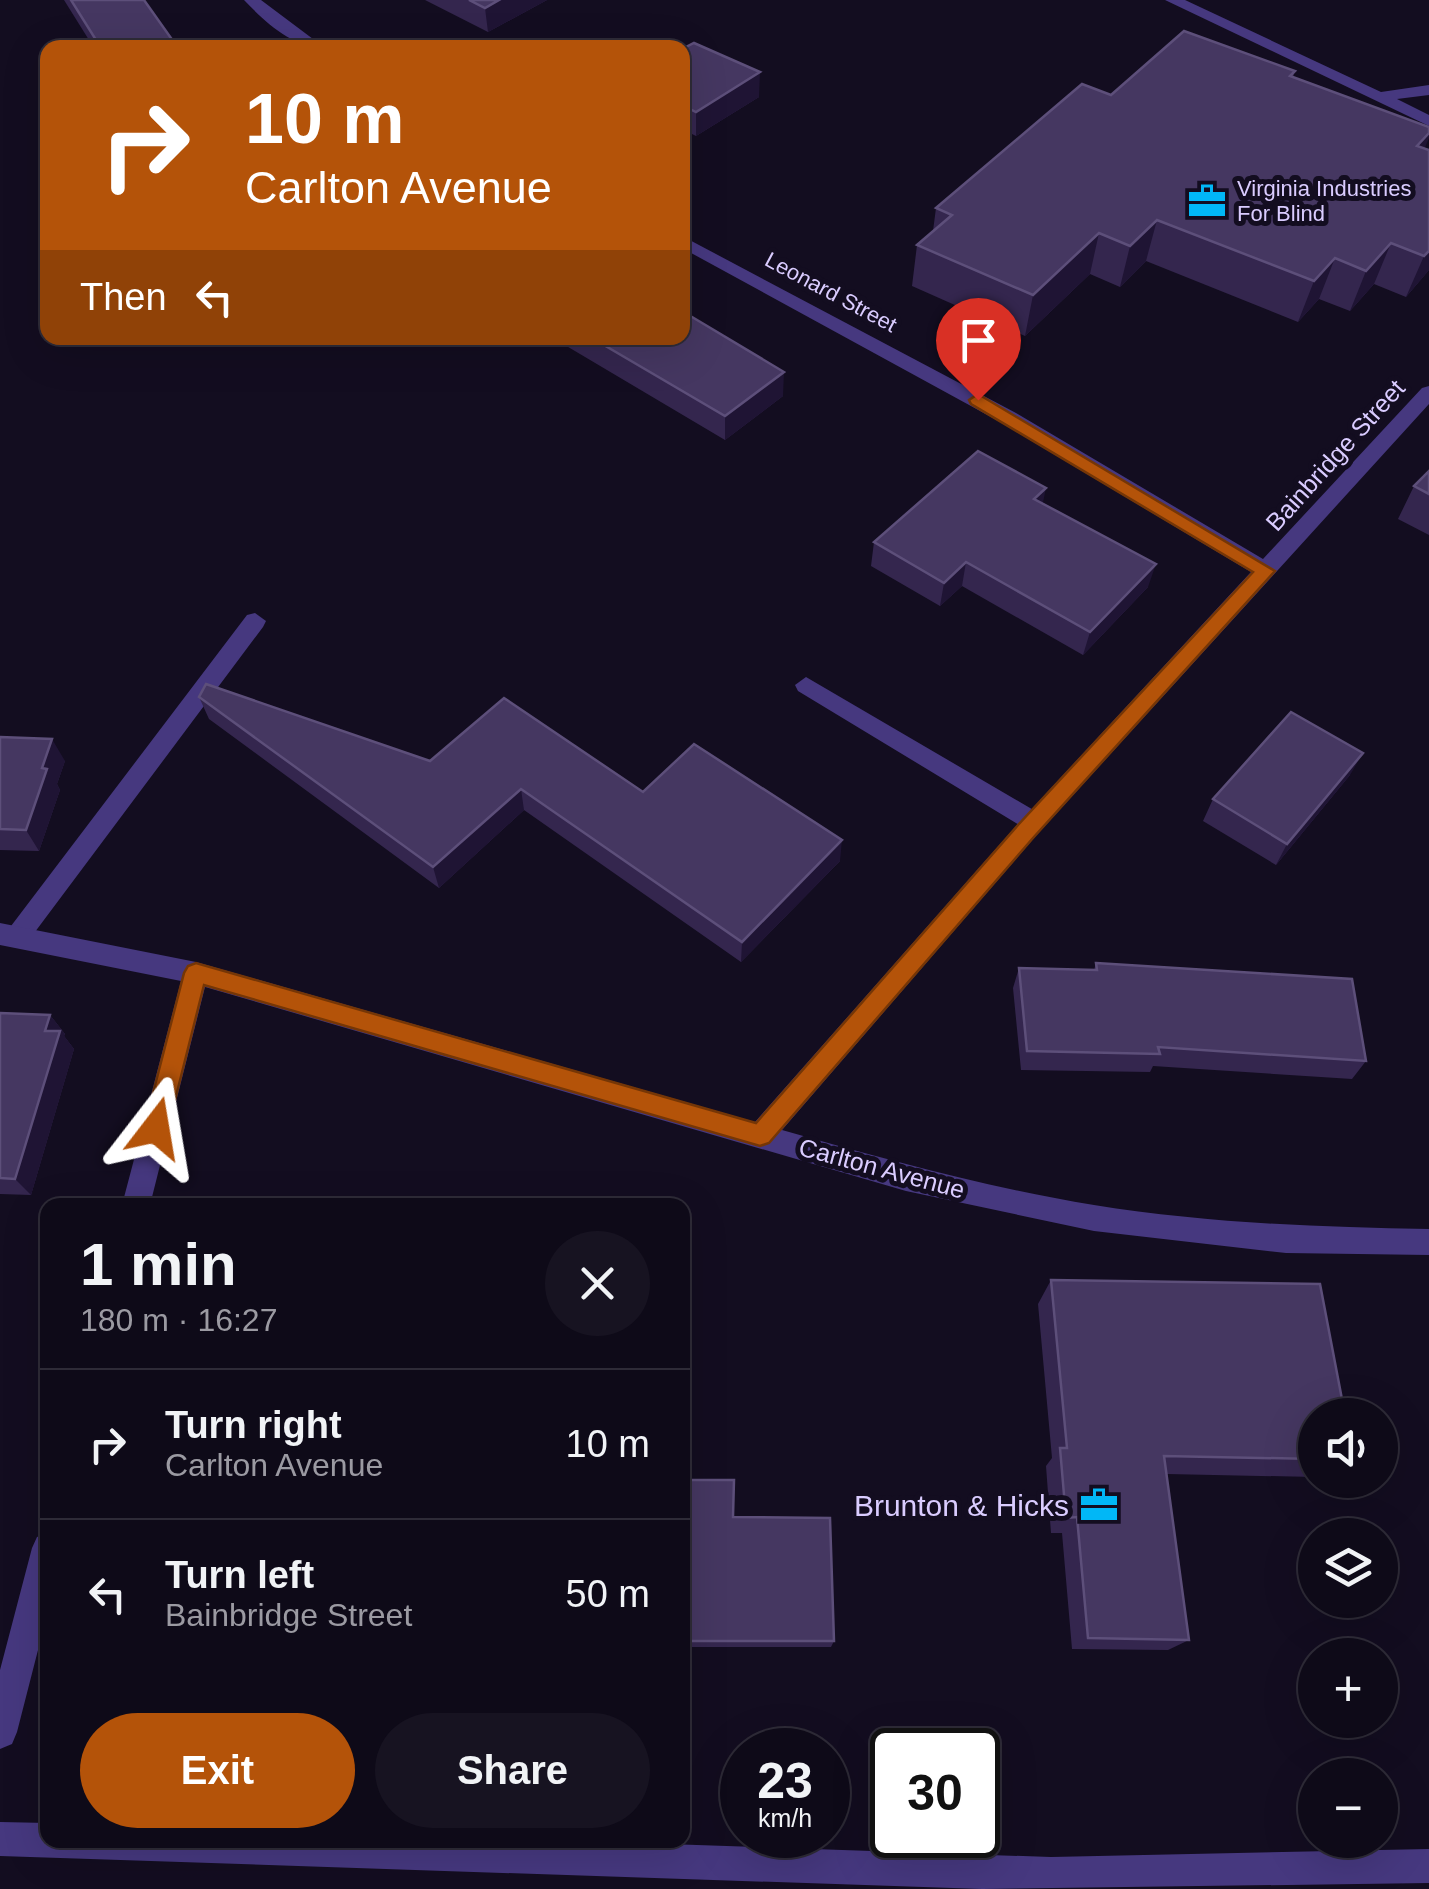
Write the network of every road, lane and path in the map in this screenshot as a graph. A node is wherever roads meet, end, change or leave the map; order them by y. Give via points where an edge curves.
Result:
1 (252, 0) edge
2 (1173, 0) edge
3 (303, 40) edge
4 (1429, 90) edge
5 (1380, 98) junction
6 (1429, 121) edge
7 (690, 245) edge
8 (1429, 392) edge
9 (1266, 571) junction
10 (254, 621) dead end
11 (806, 685) dead end
12 (1034, 822) junction
13 (9, 935) edge
14 (196, 973) junction
15 (760, 1135) junction
16 (138, 1198) edge
17 (1429, 1242) edge
18 (40, 1579) edge
19 (0, 1732) edge
20 (0, 1839) edge
21 (40, 1840) edge
22 (270, 1848) edge
23 (1429, 1866) edge

1 - 3 street
2 - 5 street
4 - 5 street
5 - 6 street
7 - 9 street, Leonard Street via 994,409
8 - 9 street, Bainbridge Street
9 - 12 street, Bainbridge Street
10 - 13 street
11 - 12 street
12 - 15 street, Bainbridge Street
13 - 14 street, Carlton Avenue
14 - 15 street, Carlton Avenue
14 - 16 street
15 - 17 street, Carlton Avenue via 906,1178 1094,1218 1286,1240
18 - 19 street
20 - 21 street
22 - 23 street via 1051,1874

